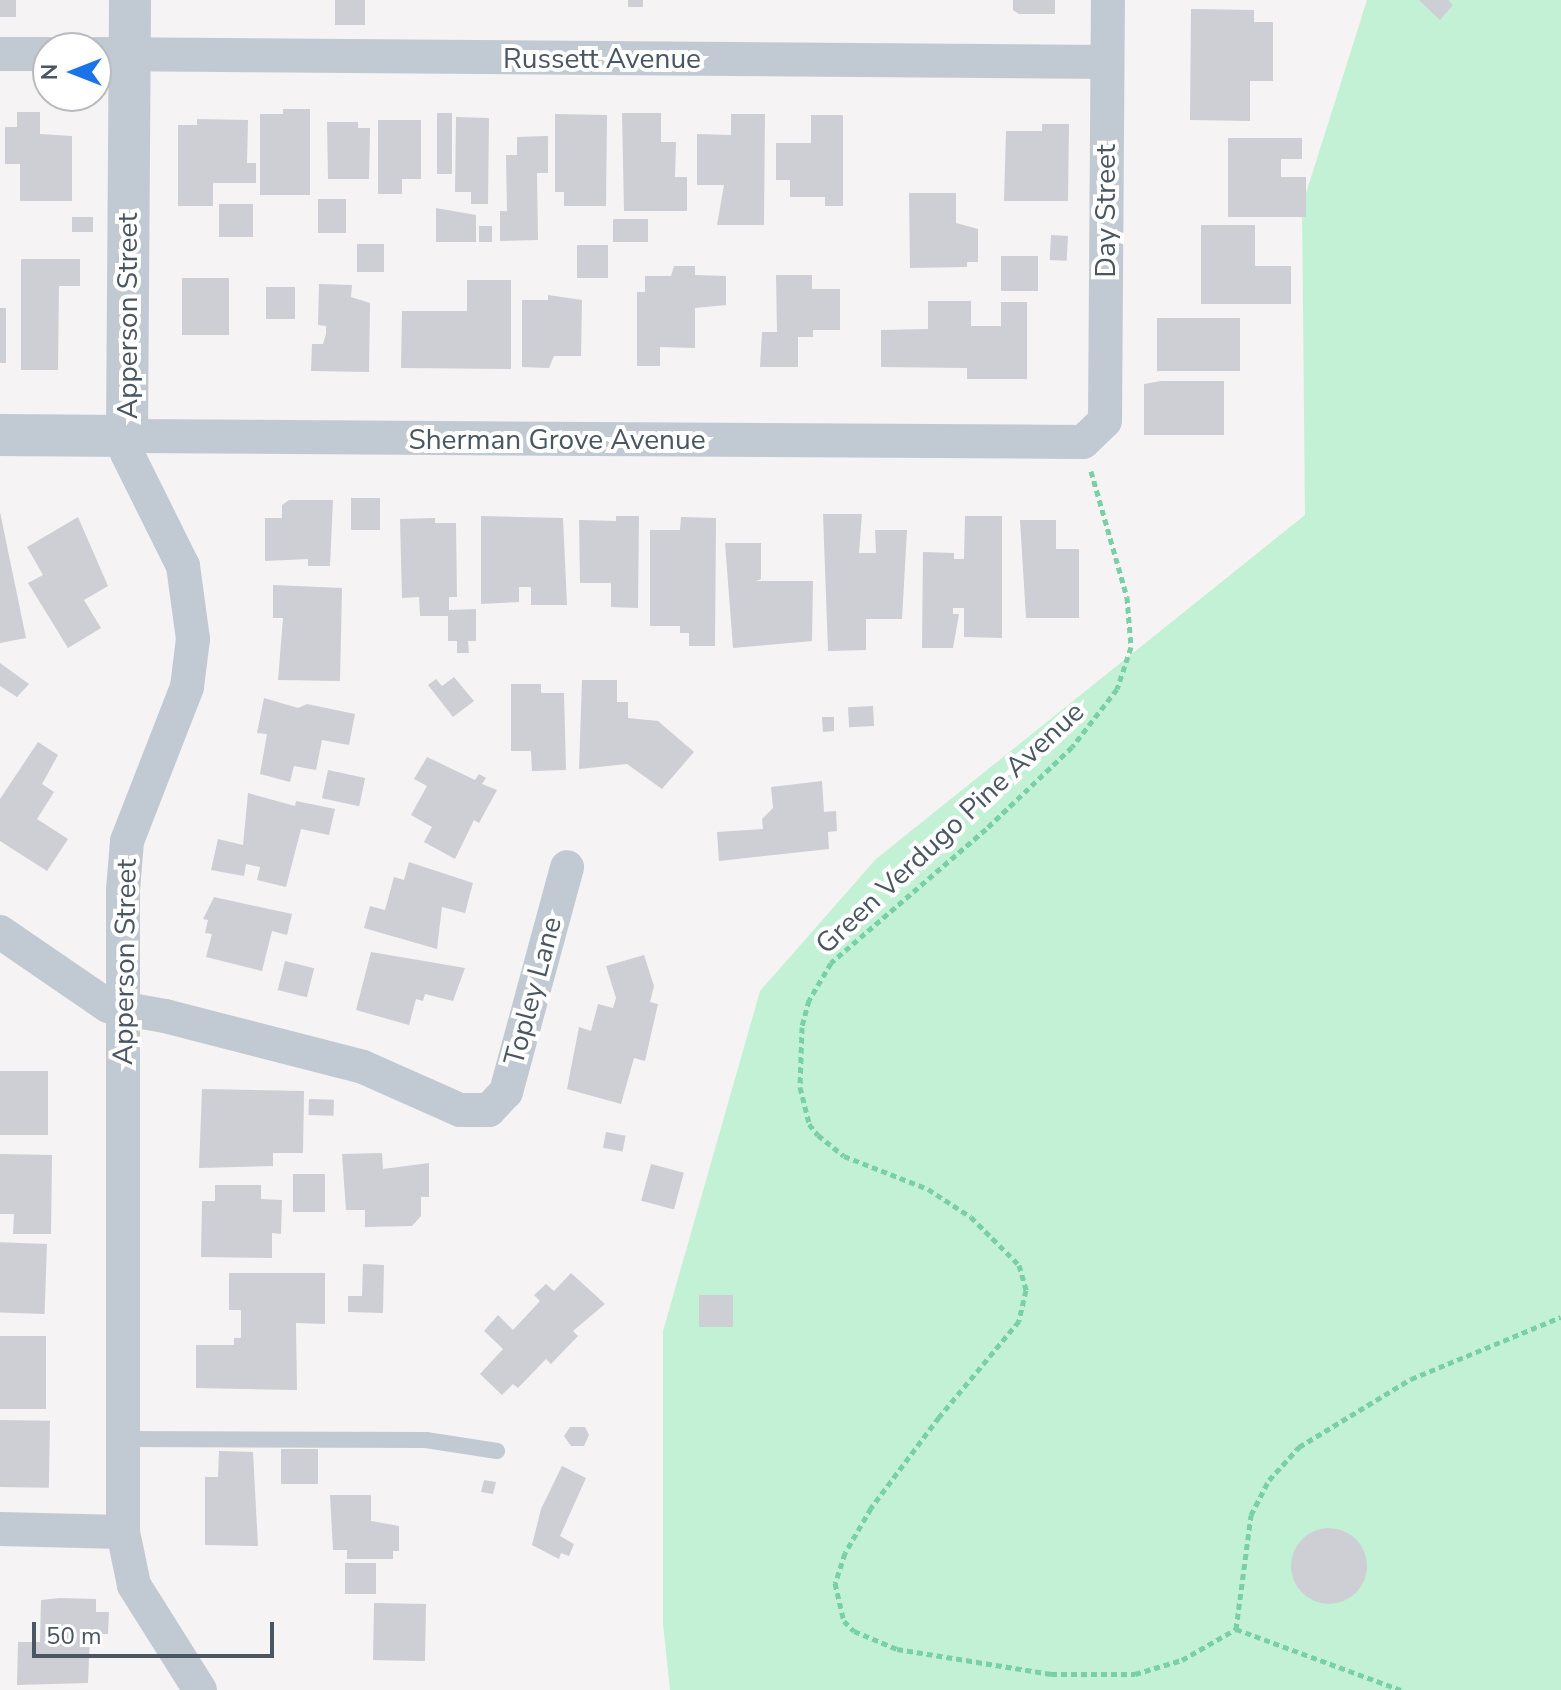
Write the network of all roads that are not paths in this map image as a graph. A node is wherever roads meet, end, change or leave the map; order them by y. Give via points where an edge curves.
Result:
1 (130, 0) edge
2 (1108, 0) edge
3 (0, 54) edge
4 (32, 54) edge
5 (113, 55) edge
6 (1107, 62) junction
7 (1105, 421) joint
8 (0, 435) edge
9 (127, 436) junction
10 (567, 867) dead end
11 (0, 932) edge
12 (122, 1010) junction
13 (123, 1439) junction
14 (497, 1451) dead end
15 (0, 1529) edge
16 (123, 1532) junction
17 (200, 1690) edge

1 - 5 street, Apperson Street
2 - 6 street, Day Street
3 - 4 street
5 - 6 street, Russett Avenue
5 - 9 street, Apperson Street
6 - 7 street, Day Street
7 - 9 street, Sherman Grove Avenue via 1076,444
8 - 9 street, Sherman Grove Avenue
9 - 12 street, Apperson Street via 127,453 183,566 193,639 187,687 127,841
10 - 12 street, Topley Lane via 506,1092 489,1110 460,1110 363,1067
11 - 12 street via 73,986
12 - 13 street, Apperson Street
13 - 14 lane via 426,1440
13 - 16 street, Apperson Street
15 - 16 street
16 - 17 street, Apperson Street via 134,1585

